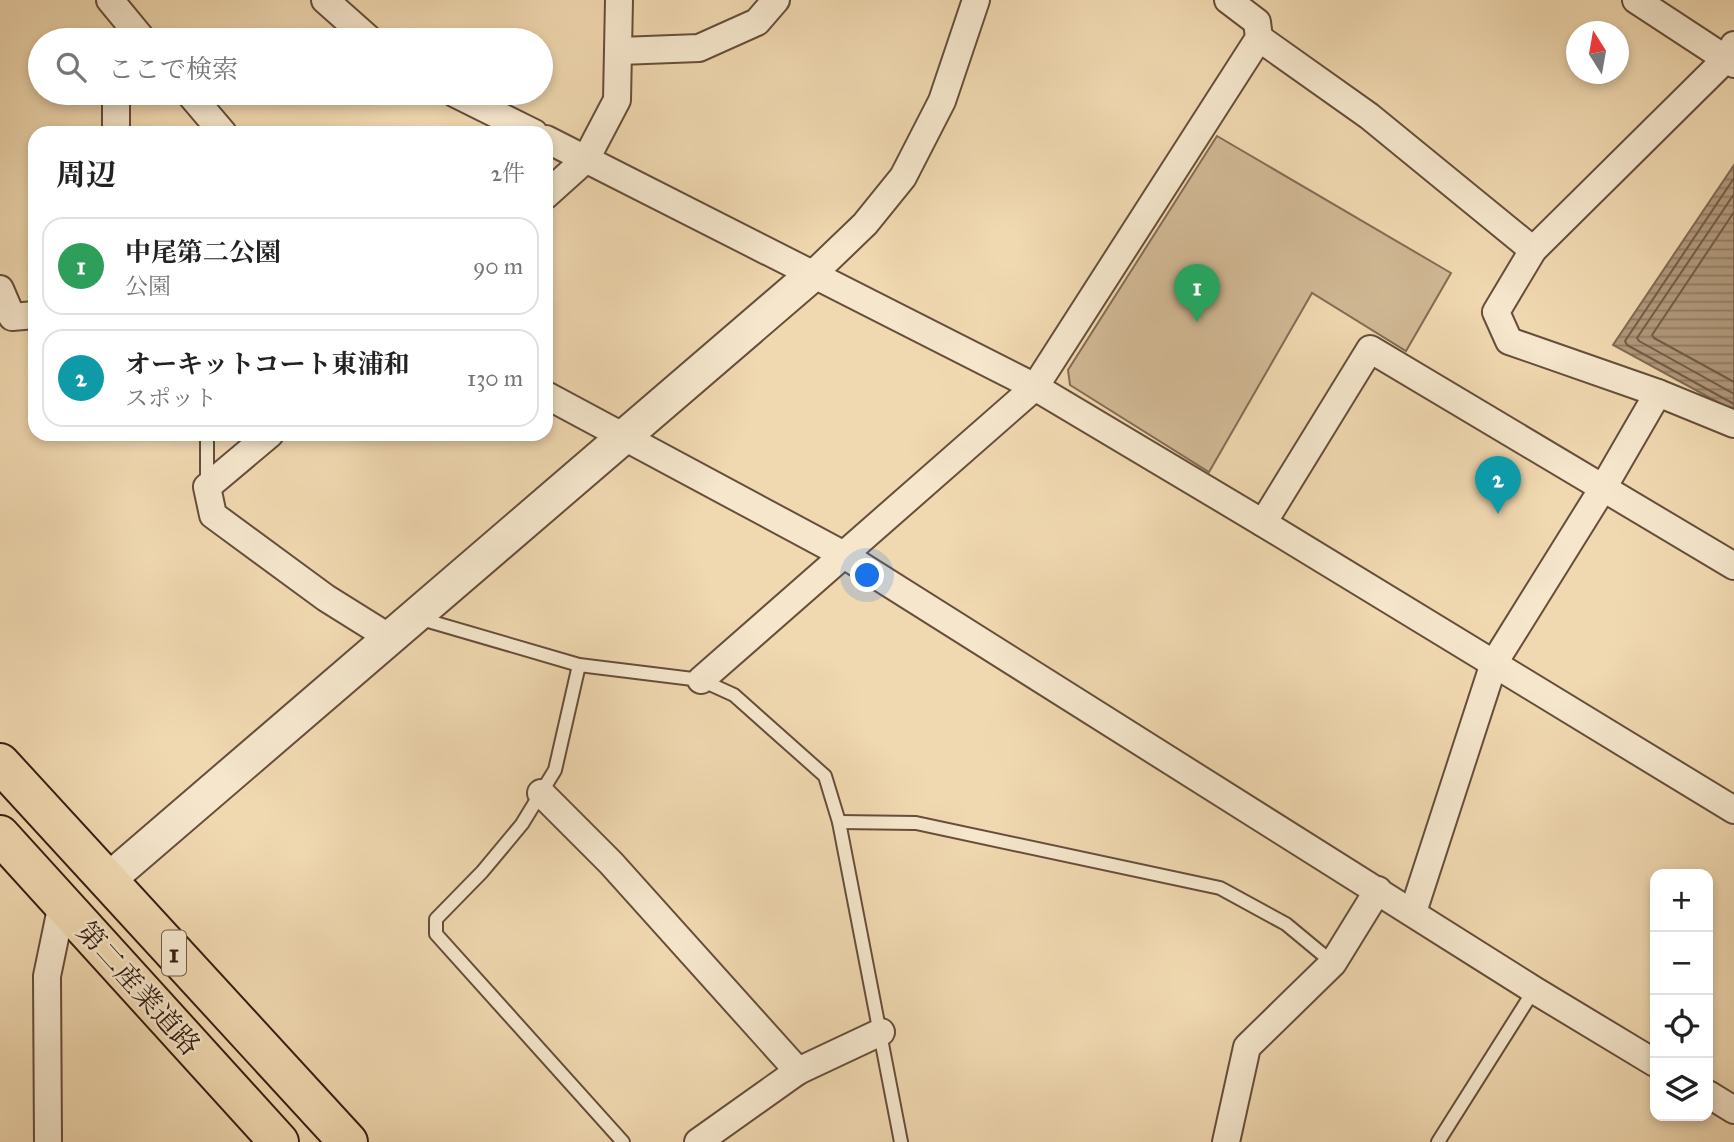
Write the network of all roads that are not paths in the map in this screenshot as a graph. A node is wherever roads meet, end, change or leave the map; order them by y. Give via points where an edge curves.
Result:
1 (110, 0) edge
2 (325, 0) edge
3 (619, 0) edge
4 (776, 0) edge
5 (976, 0) edge
6 (1228, 0) edge
7 (1636, 0) edge
8 (132, 28) edge
9 (356, 28) edge
10 (1259, 38) junction
11 (620, 51) junction
12 (1731, 56) edge
13 (116, 105) edge
14 (199, 105) edge
15 (478, 105) edge
16 (116, 126) edge
17 (217, 126) edge
18 (520, 126) edge
19 (553, 142) edge
20 (586, 159) junction
21 (553, 189) edge
22 (1533, 250) junction
23 (812, 275) junction
24 (0, 289) edge
25 (28, 316) edge
26 (1035, 387) junction
27 (1658, 393) junction
28 (553, 399) edge
29 (1734, 424) edge
30 (622, 438) junction
31 (207, 441) edge
32 (262, 441) edge
33 (208, 487) junction
34 (1603, 488) junction
35 (1263, 523) junction
36 (844, 555) junction
37 (1734, 566) edge
38 (402, 627) junction
39 (1494, 663) junction
40 (579, 665) junction
41 (701, 680) junction
42 (0, 763) edge
43 (541, 793) junction
44 (1734, 810) edge
45 (839, 822) junction
46 (0, 835) edge
47 (107, 881) junction
48 (1378, 890) junction
49 (62, 904) junction
50 (1413, 912) junction
51 (1332, 963) junction
52 (1534, 990) junction
53 (881, 1032) junction
54 (1650, 1060) edge
55 (798, 1071) junction
56 (1713, 1097) edge
57 (1734, 1110) edge
58 (48, 1142) edge
59 (279, 1142) edge
60 (348, 1142) edge
61 (623, 1142) edge
62 (698, 1142) edge
63 (901, 1142) edge
64 (1226, 1142) edge
65 (1437, 1142) edge

1 - 8 street
2 - 9 street
3 - 11 street
4 - 11 street via 757,22 699,47
5 - 23 street via 942,101 903,177 865,224
6 - 10 street via 1257,22
7 - 12 street
10 - 22 street via 1369,116
10 - 26 street
11 - 20 street via 617,100
12 - 22 street
13 - 16 street
14 - 17 street
15 - 18 street
19 - 20 street
20 - 21 street
20 - 23 street
22 - 27 street via 1496,312 1509,341
23 - 26 street
23 - 30 street
24 - 25 street via 12,317
26 - 35 street
26 - 36 street
27 - 29 street
27 - 34 street
28 - 30 street
30 - 36 street
30 - 38 street
31 - 33 lane
32 - 33 street
33 - 38 street via 213,515 326,598
34 - 35 street via 1370,349
34 - 37 street
34 - 39 street
35 - 39 street
36 - 41 street
36 - 48 street
38 - 40 lane
38 - 47 street
39 - 44 street
39 - 50 street
40 - 41 lane
40 - 43 lane via 555,770
41 - 45 lane via 734,695 825,776
42 - 47 main road, 第二産業道路 / 1
43 - 55 street via 611,863
43 - 61 lane via 522,824 436,919 436,934
45 - 51 lane via 916,823 1220,888 1286,924
45 - 53 lane
46 - 49 main road, 第二産業道路 / 1
47 - 60 main road, 第二産業道路 / 1
48 - 50 street
48 - 51 street
49 - 58 street via 47,976
49 - 59 main road, 第二産業道路 / 1
50 - 52 street
51 - 64 street via 1247,1047
52 - 54 street
52 - 65 lane
53 - 55 street
53 - 63 lane
55 - 62 street
56 - 57 street

